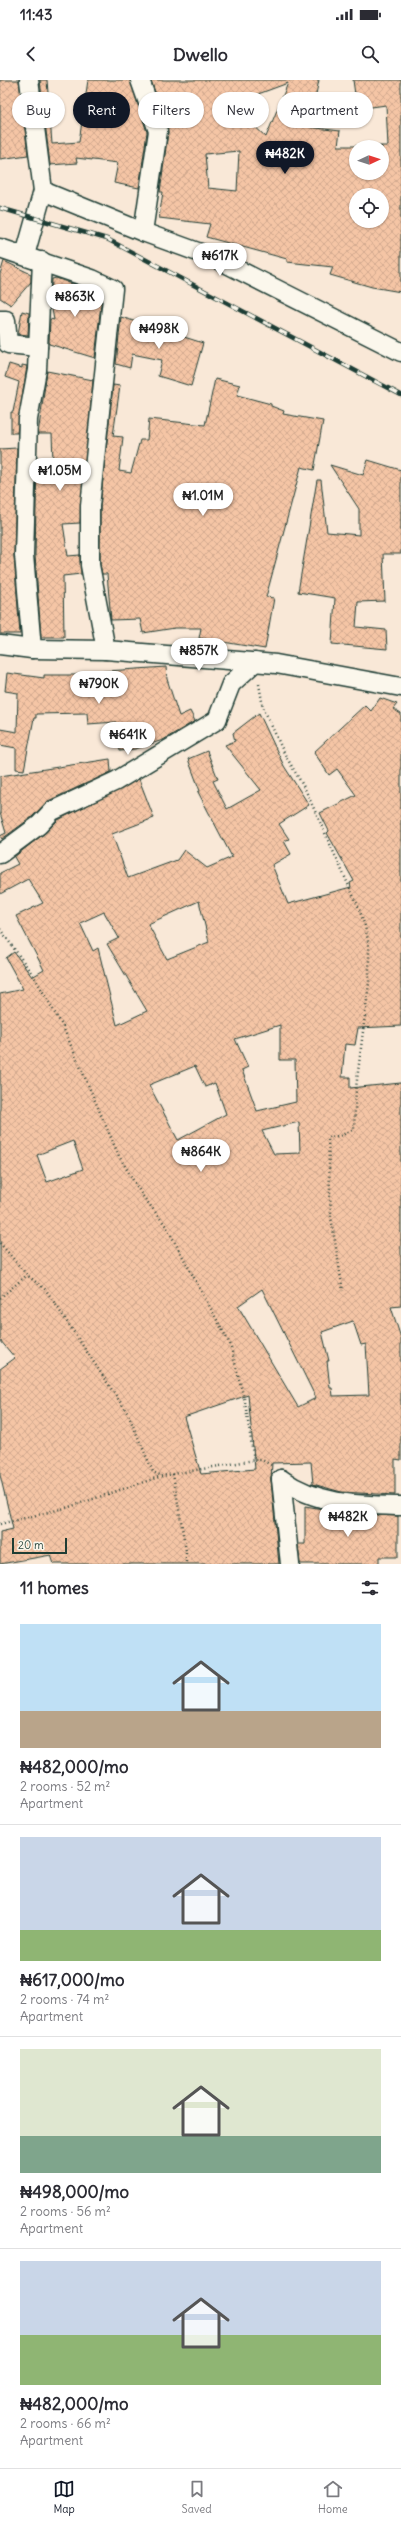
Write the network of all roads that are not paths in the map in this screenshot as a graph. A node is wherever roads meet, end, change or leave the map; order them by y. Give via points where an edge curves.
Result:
1 (29, 80) edge
2 (140, 80) edge
3 (43, 191) junction
4 (143, 232) junction
5 (0, 248) edge
6 (25, 255) junction
7 (42, 261) junction
8 (0, 320) edge
9 (38, 347) junction
10 (401, 352) edge
11 (0, 645) edge
12 (32, 649) junction
13 (106, 650) junction
14 (255, 662) junction
15 (401, 686) edge
16 (0, 854) edge
17 (401, 1506) edge
18 (290, 1564) edge

1 - 3 street via 42,165
2 - 4 street via 158,131
3 - 4 street
3 - 6 street
4 - 10 street via 217,259
5 - 6 street
6 - 7 street
7 - 9 street
7 - 13 street via 92,278 113,289 90,506 90,565
8 - 9 street via 6,320 8,344
9 - 12 street via 37,370 28,420 24,555
11 - 12 street
12 - 13 street
13 - 14 street
14 - 15 street
14 - 16 street via 231,684 217,720 116,781 52,811 39,825
17 - 18 street via 352,1505 319,1498 290,1486 281,1479

